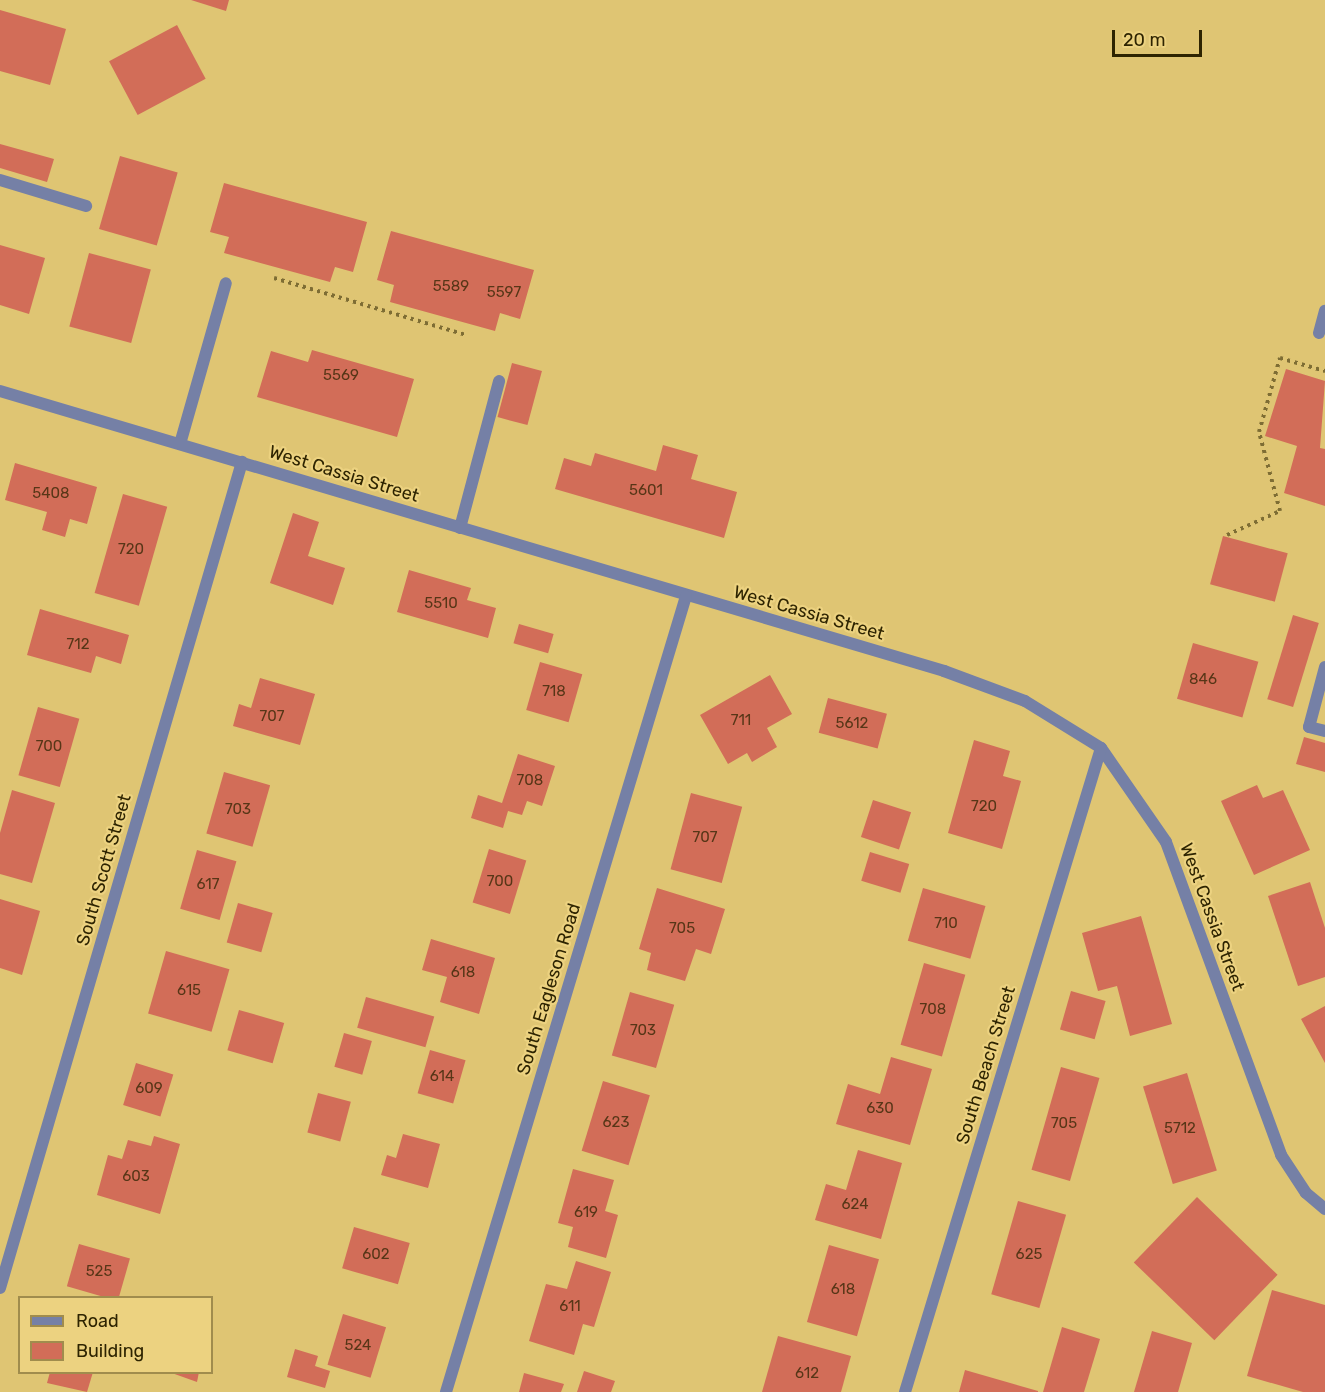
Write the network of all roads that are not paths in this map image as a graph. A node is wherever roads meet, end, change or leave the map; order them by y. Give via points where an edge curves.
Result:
1 (0, 180) edge
2 (86, 206) dead end
3 (226, 283) dead end
4 (1325, 311) edge
5 (1319, 333) dead end
6 (499, 381) dead end
7 (0, 391) edge
8 (180, 444) junction
9 (242, 462) junction
10 (460, 528) junction
11 (686, 596) junction
12 (1325, 667) edge
13 (1325, 731) edge
14 (1101, 748) junction
15 (1325, 1209) edge
16 (0, 1288) edge
17 (446, 1392) edge
18 (905, 1392) edge

1 - 2 street
3 - 8 street
4 - 5 street
6 - 10 street
7 - 8 street, West Cassia Street
8 - 9 street, West Cassia Street
9 - 10 street, West Cassia Street
9 - 16 street, South Scott Street
10 - 11 street, West Cassia Street
11 - 14 street, West Cassia Street via 944,671 1025,701
11 - 17 street, South Eagleson Road
12 - 13 street via 1309,727
14 - 15 street, West Cassia Street via 1166,842 1281,1155 1306,1193
14 - 18 street, South Beach Street

